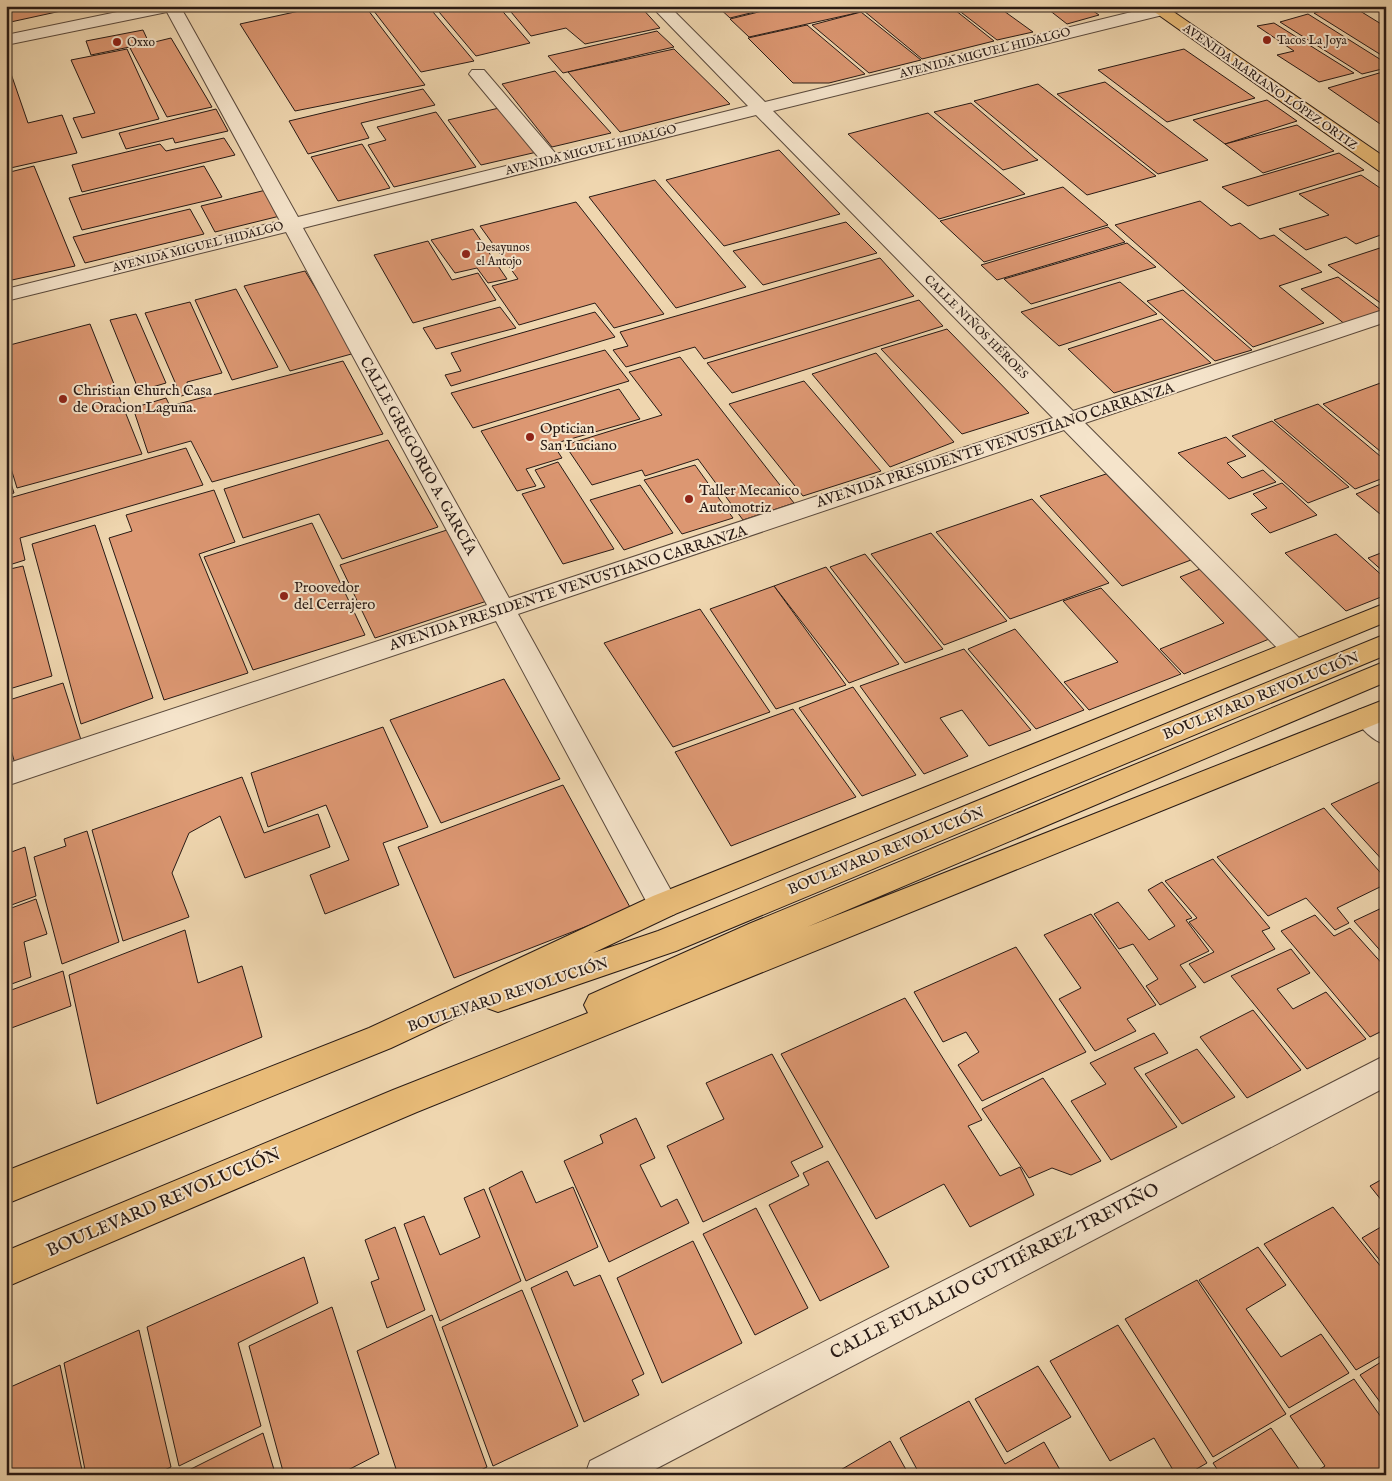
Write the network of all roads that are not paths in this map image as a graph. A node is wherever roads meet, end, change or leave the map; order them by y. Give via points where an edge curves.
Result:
1 (172, 6) edge
2 (659, 6) edge
3 (1163, 8) edge
4 (6, 40) edge
5 (478, 74) dead end
6 (761, 109) junction
7 (551, 160) junction
8 (1386, 167) edge
9 (292, 224) junction
10 (6, 295) edge
11 (1386, 315) edge
12 (1069, 421) junction
13 (502, 610) junction
14 (1386, 612) edge
15 (1386, 644) edge
16 (1293, 648) junction
17 (1386, 671) edge
18 (1380, 720) edge
19 (6, 775) edge
20 (664, 905) junction
21 (758, 919) junction
22 (380, 1038) junction
23 (1386, 1070) edge
24 (406, 1101) junction
25 (6, 1188) edge
26 (6, 1270) edge
27 (604, 1475) edge

1 - 4 street
1 - 9 street, CALLE GREGORIO A. GARCÍA
2 - 6 street, CALLE NIÑOS HÉROES
3 - 6 street, AVENIDA MIGUEL HIDALGO
3 - 8 main road, AVENIDA MARIANO LÓPEZ ORTIZ
5 - 7 street
6 - 7 street, AVENIDA MIGUEL HIDALGO
6 - 12 street, CALLE NIÑOS HÉROES
7 - 9 street, AVENIDA MIGUEL HIDALGO
9 - 10 street, AVENIDA MIGUEL HIDALGO
9 - 13 street, CALLE GREGORIO A. GARCÍA
11 - 12 street, AVENIDA PRESIDENTE VENUSTIANO CARRANZA
12 - 13 street, AVENIDA PRESIDENTE VENUSTIANO CARRANZA
12 - 16 street, CALLE NIÑOS HÉROES
13 - 19 street, AVENIDA PRESIDENTE VENUSTIANO CARRANZA
13 - 20 street, CALLE GREGORIO A. GARCÍA
14 - 16 main road
15 - 21 main road, BOULEVARD REVOLUCIÓN
16 - 20 main road
17 - 21 main road, BOULEVARD REVOLUCIÓN
18 - 24 main road, BOULEVARD REVOLUCIÓN
20 - 22 main road
21 - 22 main road, BOULEVARD REVOLUCIÓN via 665,942
21 - 24 main road, BOULEVARD REVOLUCIÓN
22 - 25 main road
23 - 27 street, CALLE EULALIO GUTIÉRREZ TREVIÑO
24 - 26 main road, BOULEVARD REVOLUCIÓN

